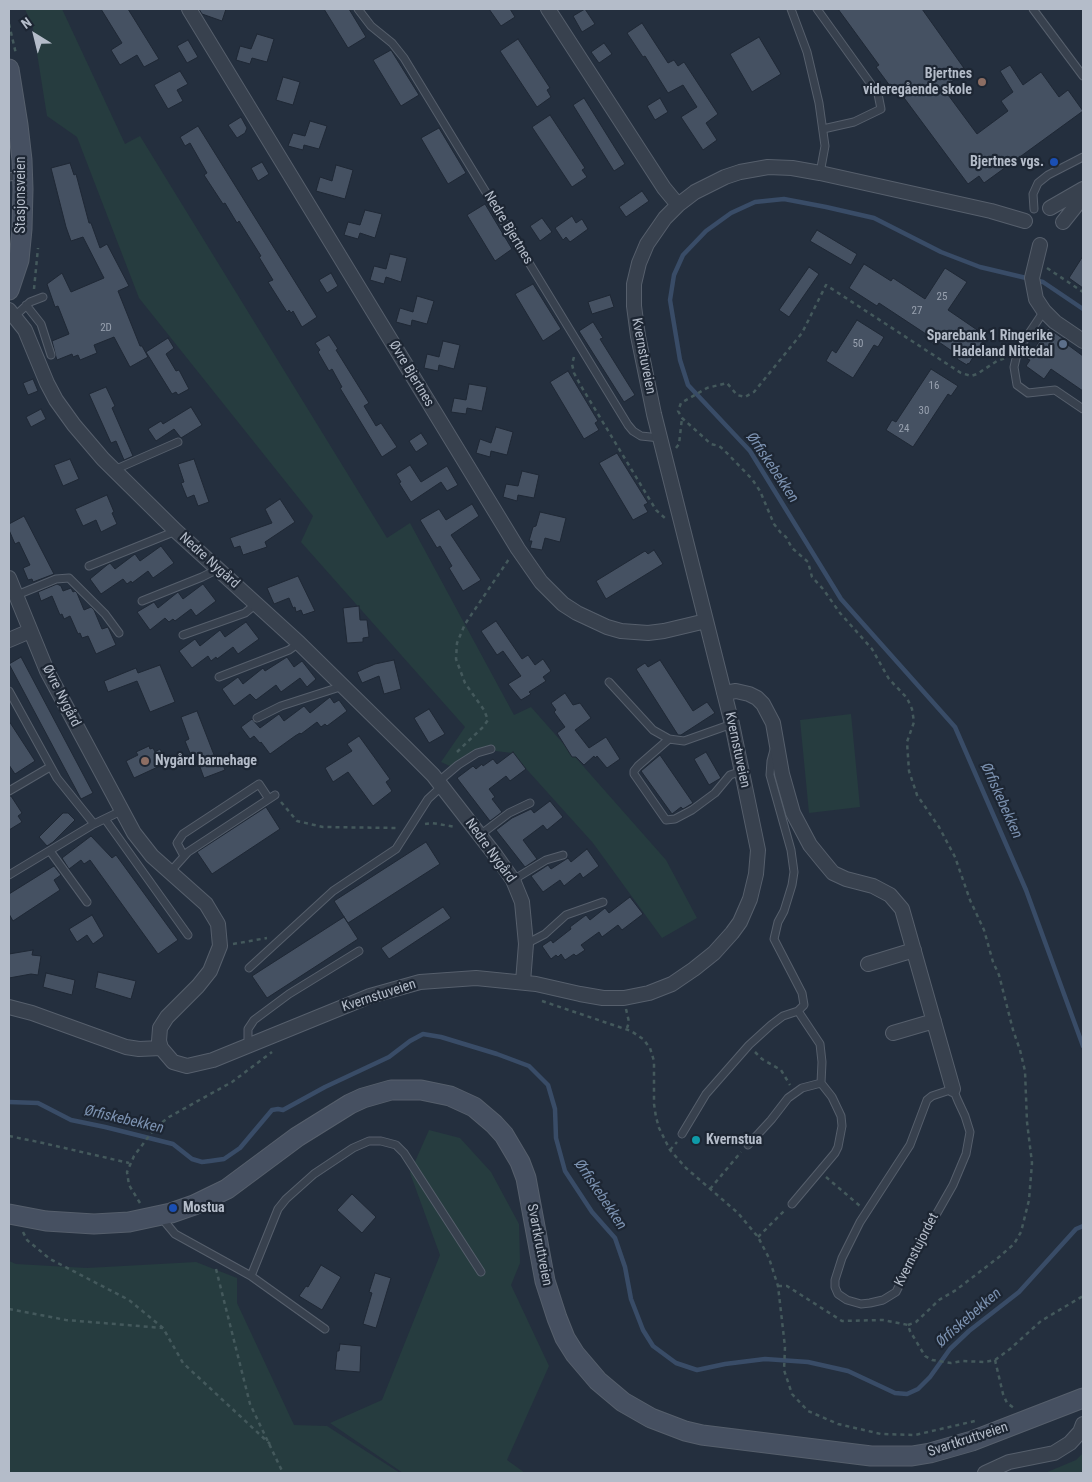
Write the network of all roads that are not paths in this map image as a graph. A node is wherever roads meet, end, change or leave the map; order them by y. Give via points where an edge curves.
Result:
1 (189, 9) edge
2 (358, 9) edge
3 (548, 9) edge
4 (792, 9) edge
5 (817, 9) edge
6 (1033, 9) edge
7 (9, 69) edge
8 (1083, 76) edge
9 (822, 129) junction
10 (1083, 157) edge
11 (820, 173) junction
12 (16, 176) edge
13 (1083, 189) edge
14 (1083, 197) edge
15 (678, 205) junction
16 (1050, 208) dead end
17 (1034, 209) dead end
18 (1025, 221) dead end
19 (1063, 222) dead end
20 (1040, 245) dead end
21 (9, 290) edge
22 (43, 297) dead end
23 (26, 305) junction
24 (1044, 311) junction
25 (12, 313) edge
26 (1083, 341) edge
27 (51, 356) dead end
28 (1083, 409) edge
29 (660, 438) junction
30 (178, 442) dead end
31 (114, 470) junction
32 (176, 531) junction
33 (89, 566) dead end
34 (218, 569) junction
35 (9, 578) edge
36 (17, 595) junction
37 (142, 601) dead end
38 (256, 604) junction
39 (706, 621) junction
40 (30, 631) junction
41 (119, 633) dead end
42 (183, 635) dead end
43 (9, 640) edge
44 (299, 643) junction
45 (219, 677) dead end
46 (609, 682) dead end
47 (344, 686) junction
48 (9, 691) edge
49 (724, 693) junction
50 (257, 718) dead end
51 (732, 724) junction
52 (669, 739) junction
53 (777, 745) junction
54 (492, 749) dead end
55 (50, 767) junction
56 (742, 771) junction
57 (440, 784) junction
58 (9, 791) edge
59 (530, 803) dead end
60 (120, 811) junction
61 (105, 819) junction
62 (94, 824) junction
63 (480, 835) junction
64 (50, 850) junction
65 (563, 855) dead end
66 (184, 856) junction
67 (171, 872) junction
68 (9, 875) edge
69 (513, 880) junction
70 (87, 902) dead end
71 (603, 902) dead end
72 (188, 935) dead end
73 (526, 944) junction
74 (914, 950) junction
75 (359, 951) dead end
76 (868, 964) dead end
77 (249, 968) dead end
78 (523, 982) junction
79 (9, 1007) edge
80 (798, 1011) junction
81 (934, 1021) junction
82 (893, 1033) dead end
83 (250, 1046) junction
84 (161, 1048) junction
85 (821, 1083) junction
86 (953, 1089) junction
87 (682, 1134) dead end
88 (748, 1144) road end
89 (792, 1204) road end
90 (16, 1216) edge
91 (154, 1217) junction
92 (481, 1272) dead end
93 (251, 1276) junction
94 (325, 1329) dead end
95 (1083, 1401) edge
96 (1083, 1424) edge
97 (985, 1473) edge

1 - 39 street, Øvre Bjertnes via 541,582 577,614 607,627 648,633
2 - 29 lane, Nedre Bjertnes via 404,58 633,431 641,436
3 - 15 street
4 - 9 lane via 813,77
5 - 9 lane via 878,94 881,110 854,122
6 - 8 lane
7 - 12 street, Stasjonsveien via 18,125
9 - 11 lane via 824,153
10 - 17 lane via 1038,183 1033,194
11 - 15 street, Kvernstuveien via 792,168 755,168 710,184
11 - 18 street, Kvernstuveien
12 - 21 street, Stasjonsveien via 21,241 16,273
13 - 16 street
14 - 19 street
15 - 29 street, Kvernstuveien via 647,244 639,263 633,295 638,336
20 - 24 street via 1040,268 1032,278 1034,292
22 - 23 lane
23 - 25 lane
23 - 27 lane via 41,324
24 - 26 street
24 - 28 lane via 1015,358 1014,373 1020,389 1028,394 1055,390
25 - 31 street, Nedre Nygård via 26,330 47,383 63,410
29 - 39 street, Kvernstuveien
30 - 31 lane
31 - 32 street, Nedre Nygård
32 - 33 lane
32 - 34 street, Nedre Nygård
34 - 37 lane
34 - 38 street, Nedre Nygård
35 - 36 street, Øvre Nygård
36 - 40 street, Øvre Nygård
36 - 41 lane via 69,578
38 - 42 lane via 245,613
38 - 44 street, Nedre Nygård
39 - 49 street, Kvernstuveien
40 - 43 street
40 - 60 street, Øvre Nygård via 63,704
44 - 45 lane via 289,650
44 - 47 street, Nedre Nygård
46 - 52 lane via 653,730
47 - 50 lane via 281,706
47 - 57 street, Nedre Nygård
48 - 55 lane
49 - 51 street, Kvernstuveien
49 - 53 street via 736,691 757,698 773,723
51 - 52 lane via 684,741
51 - 56 street, Kvernstuveien
52 - 56 lane via 634,771 666,820 692,810 715,793 730,775
53 - 74 street, Kvernstujordet via 793,813 810,845 833,873 890,894 902,909
53 - 80 lane via 770,775 794,872 774,939 802,993 804,1004
54 - 57 lane via 477,753 458,765
55 - 58 lane
55 - 62 lane
56 - 78 street, Kvernstuveien via 758,850 756,874 743,917 714,953 672,984 637,996 592,997
57 - 63 street, Nedre Nygård
57 - 77 lane via 396,849 333,891
59 - 63 lane via 509,813
60 - 61 lane
60 - 67 street, Øvre Nygård via 141,843
61 - 62 lane
61 - 72 lane
62 - 64 lane
63 - 69 street, Nedre Nygård
64 - 68 lane
64 - 70 lane
65 - 69 lane via 546,860
66 - 66 lane via 272,797 259,784 183,834 177,842
66 - 67 lane
67 - 84 street, Øvre Nygård via 211,910 219,931 220,946 205,978 163,1022 159,1034
69 - 73 street, Nedre Nygård via 522,902
71 - 73 lane via 566,914 545,934
73 - 78 street, Nedre Nygård
74 - 76 street
74 - 81 street, Kvernstujordet
75 - 83 lane via 289,994 254,1020 248,1029
78 - 83 street, Kvernstuveien via 476,978 412,984 351,1004
79 - 84 street via 126,1047
80 - 85 lane via 820,1044
80 - 87 lane via 783,1016 749,1046 706,1094
81 - 82 street
81 - 86 street, Kvernstujordet
83 - 84 street, Kvernstuveien via 187,1066 173,1062
85 - 88 lane via 807,1086 788,1098
85 - 89 lane via 832,1097 842,1126 835,1153
86 - 86 lane, Kvernstujordet via 970,1132 959,1172 896,1292 883,1300 861,1304 847,1300 838,1294 835,1280 860,1222 910,1145 927,1100
90 - 91 street, Svartkruttveien via 72,1224 110,1224
91 - 93 lane via 175,1234
91 - 95 street, Svartkruttveien via 194,1205 227,1189 297,1137 363,1098 391,1090 436,1092 474,1107 494,1124 514,1149 526,1178 545,1281 565,1338 604,1387 650,1418 685,1431 717,1437 871,1456 912,1456 972,1441
92 - 93 lane via 404,1153 396,1145 369,1141 314,1174 280,1205
93 - 94 lane
96 - 97 street via 1070,1443 1054,1453 1009,1462

